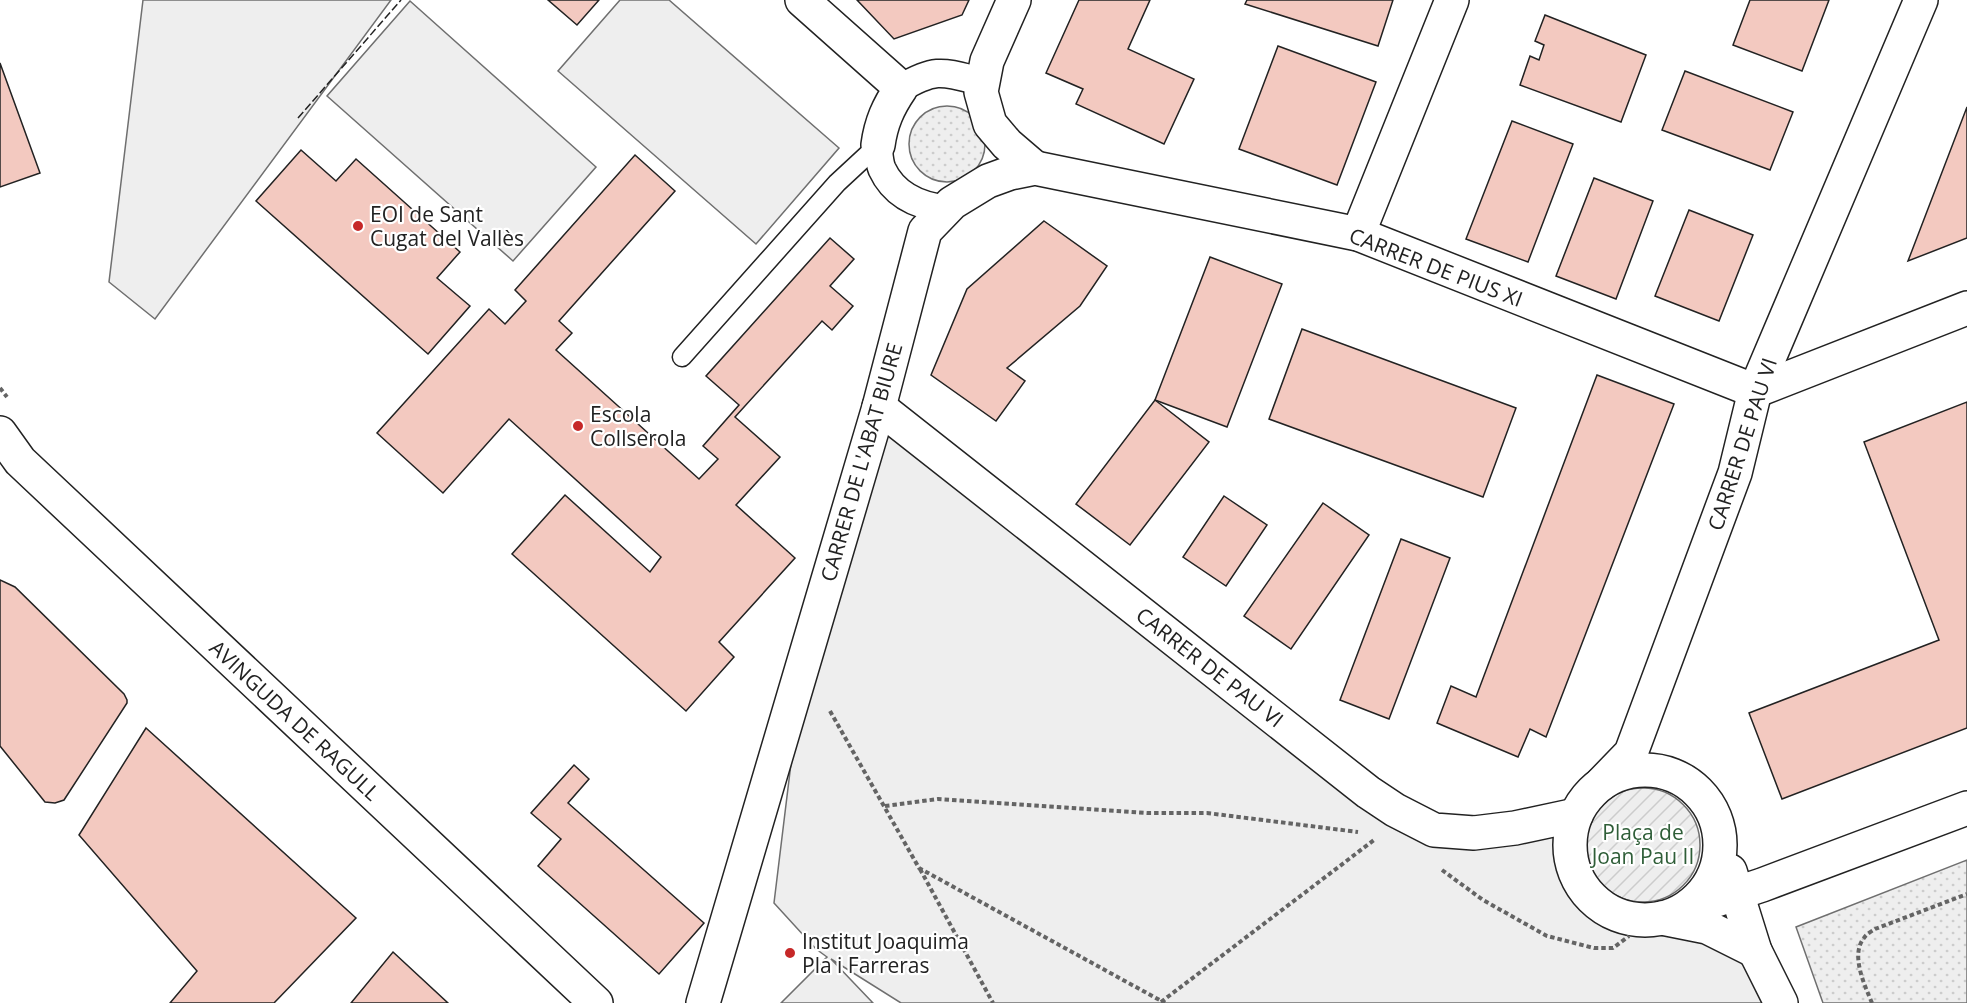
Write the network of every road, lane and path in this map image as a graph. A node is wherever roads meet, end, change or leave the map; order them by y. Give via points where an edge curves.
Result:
1 (802, 0) edge
2 (1014, 0) edge
3 (1452, 0) edge
4 (1921, 0) edge
5 (983, 82) junction
6 (901, 88) junction
7 (878, 145) junction
8 (1035, 168) junction
9 (946, 209) junction
10 (1358, 234) junction
11 (1967, 308) edge
12 (682, 357) dead end
13 (1755, 391) junction
14 (879, 407) junction
15 (0, 433) edge
16 (10, 467) edge
17 (803, 665) junction
18 (1602, 783) junction
19 (1368, 792) junction
20 (885, 806) junction
21 (1967, 808) edge
22 (1576, 815) junction
23 (1360, 832) dead end
24 (1720, 837) junction
25 (1437, 867) dead end
26 (919, 868) junction
27 (1781, 878) junction
28 (1737, 893) junction
29 (1967, 894) edge
30 (1664, 916) junction
31 (1755, 951) junction
32 (1162, 1002) edge
33 (597, 1003) edge
34 (703, 1003) edge
35 (993, 1003) edge
36 (1781, 1003) edge
37 (1872, 1003) edge

1 - 6 street
2 - 5 street via 987,61
3 - 10 street
4 - 13 street, CARRER DE PAU VI
5 - 6 street via 929,73
5 - 8 street via 981,92 990,124
6 - 7 street via 887,108
7 - 9 street via 881,168 903,195 917,203
7 - 12 lane via 837,183
8 - 9 street, CARRER DE L'ABAT BIURE via 988,182
8 - 10 street, CARRER DE PIUS XI
9 - 14 street, CARRER DE L'ABAT BIURE via 925,231
10 - 13 street, CARRER DE PIUS XI
11 - 13 street
13 - 18 street, CARRER DE PAU VI via 1735,473 1631,753
14 - 17 street, CARRER DE L'ABAT BIURE
14 - 19 street, CARRER DE PAU VI
15 - 16 street, AVINGUDA DE RAGULL
16 - 33 street, AVINGUDA DE RAGULL
17 - 20 path
17 - 34 street, CARRER DE L'ABAT BIURE
18 - 22 street
18 - 24 street via 1640,770 1672,775 1699,792 1716,820
19 - 22 street, CARRER DE PAU VI via 1434,830 1474,834
19 - 32 path via 1392,827
20 - 23 path via 938,799 1147,813 1207,813
20 - 26 path
21 - 27 street
22 - 30 street via 1570,849 1583,887 1599,904 1621,916 1637,920
24 - 28 street
24 - 30 street via 1712,880 1697,899
25 - 30 path via 1483,900 1546,936 1594,948 1613,948
26 - 32 path
26 - 35 path
27 - 28 street
27 - 31 street via 1764,915
28 - 30 street
28 - 31 street
29 - 37 path via 1875,929 1863,938 1859,969
30 - 31 street via 1707,927
31 - 36 street

